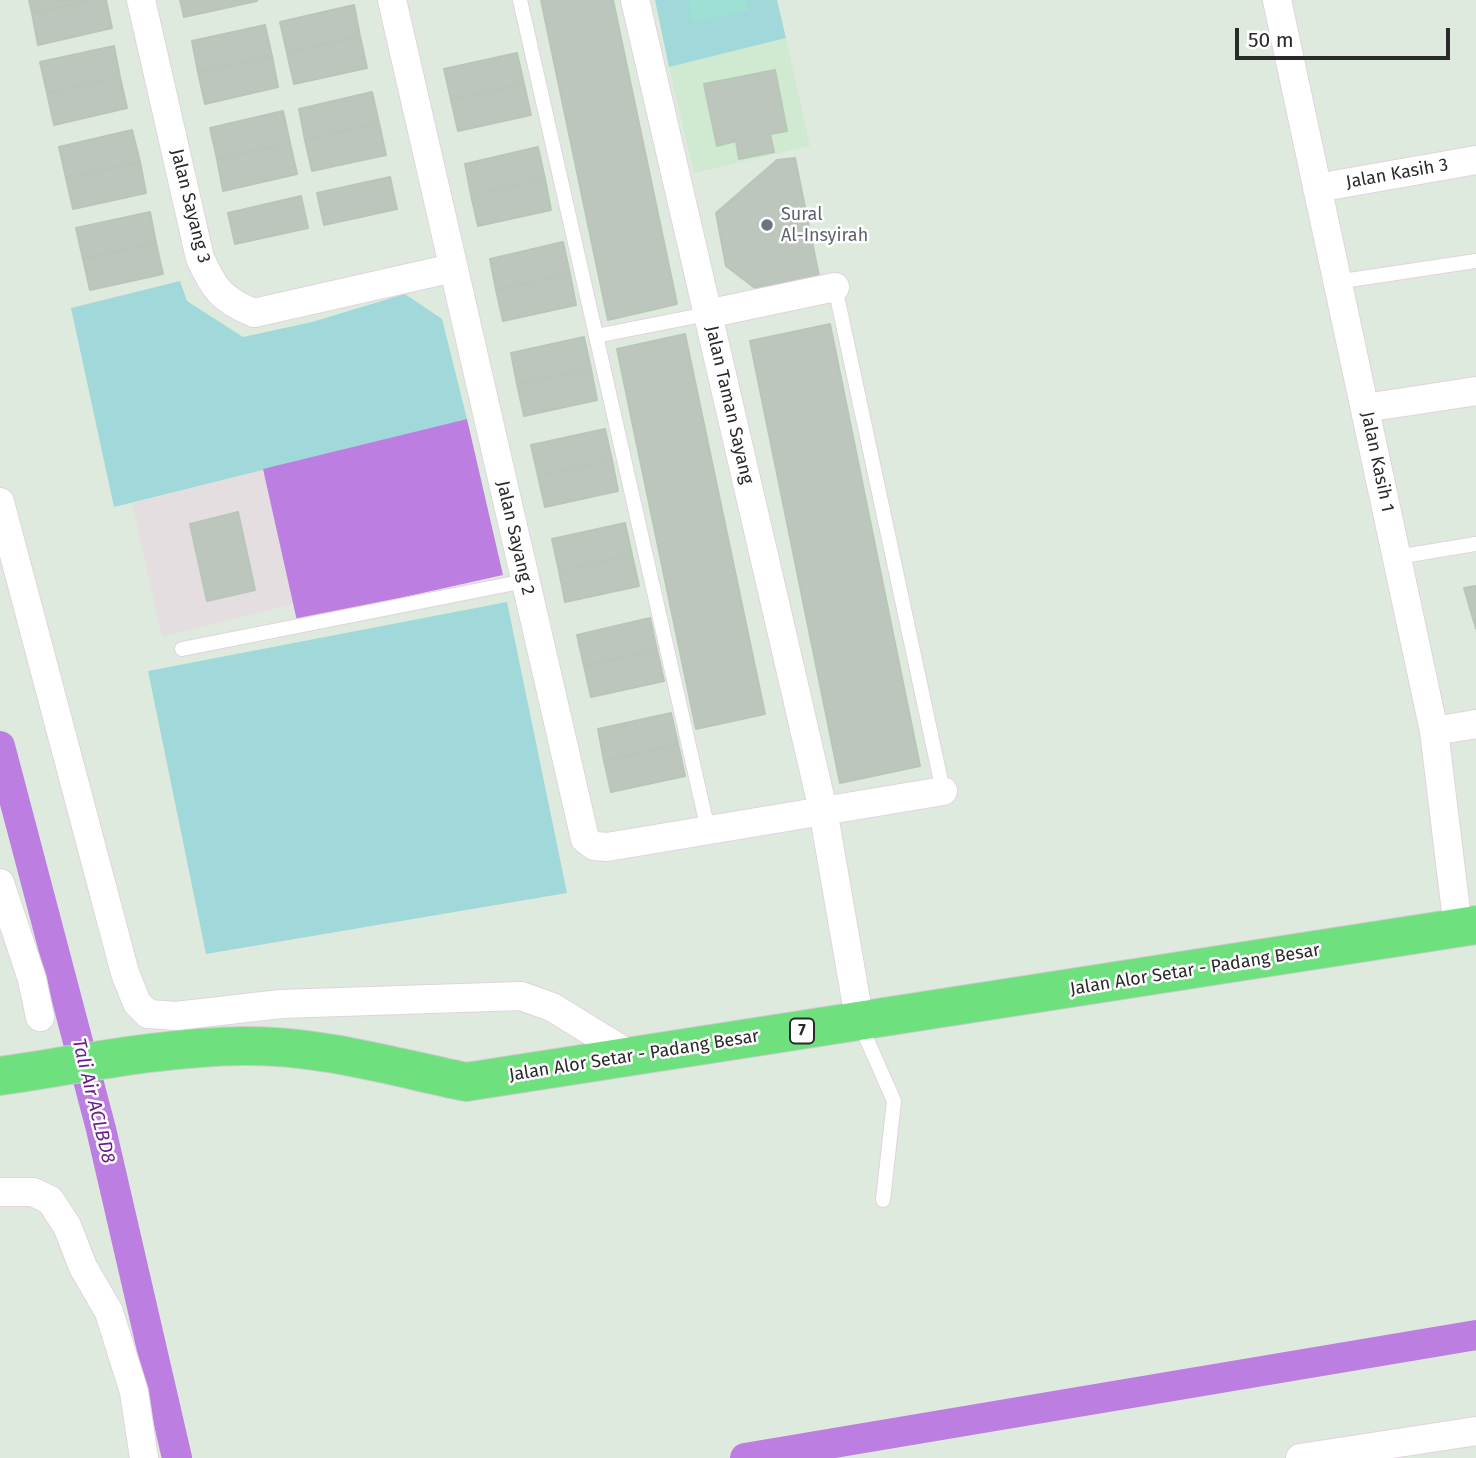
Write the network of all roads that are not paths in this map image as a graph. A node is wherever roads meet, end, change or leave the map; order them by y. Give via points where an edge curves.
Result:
1 (141, 0) edge
2 (392, 0) edge
3 (520, 0) edge
4 (635, 0) edge
5 (1277, 0) edge
6 (1476, 160) edge
7 (1317, 188) junction
8 (1476, 261) edge
9 (453, 268) junction
10 (1336, 282) junction
11 (835, 287) joint
12 (707, 314) junction
13 (596, 337) junction
14 (1476, 391) edge
15 (1365, 408) junction
16 (0, 502) edge
17 (1476, 544) edge
18 (1397, 557) junction
19 (525, 581) junction
20 (182, 649) dead end
21 (1476, 724) edge
22 (1434, 731) junction
23 (943, 791) joint
24 (823, 810) junction
25 (708, 830) junction
26 (0, 883) edge
27 (1467, 926) edge
28 (40, 1017) dead end
29 (860, 1023) junction
30 (630, 1055) junction
31 (0, 1076) edge
32 (0, 1192) edge
33 (883, 1200) dead end
34 (1476, 1431) edge
35 (144, 1458) edge
36 (1300, 1458) edge

1 - 9 street, Jalan Sayang 3 via 200,258 212,285 230,304 254,313
2 - 9 street, Jalan Sayang 2
3 - 13 lane
4 - 12 street, Jalan Taman Sayang
5 - 7 street, Jalan Kasih 1
6 - 7 street, Jalan Kasih 3
7 - 10 street, Jalan Kasih 1
8 - 10 lane
9 - 19 street, Jalan Sayang 2
10 - 15 street, Jalan Kasih 1
11 - 12 street
11 - 23 lane
12 - 13 lane
12 - 24 street, Jalan Taman Sayang
13 - 25 lane
14 - 15 street
15 - 18 street, Jalan Kasih 1
16 - 30 street via 125,973 136,1003 148,1014 176,1016 281,1004 522,996 552,1007
17 - 18 lane
18 - 22 street, Jalan Kasih 1
19 - 20 lane
19 - 25 street, Jalan Sayang 2 via 585,839 594,846 607,847
21 - 22 street
22 - 27 street, Jalan Kasih 1
23 - 24 street, Jalan Sayang 2
24 - 25 street, Jalan Sayang 2
24 - 29 street, Jalan Taman Sayang
26 - 28 street
27 - 29 main road, Jalan Alor Setar - Padang Besar / 7
29 - 30 main road, Jalan Alor Setar - Padang Besar / 7
29 - 33 lane via 894,1101
30 - 31 main road, Jalan Alor Setar - Padang Besar / 7 via 466,1082 326,1053 246,1046 127,1055
32 - 35 street via 33,1192 50,1200 68,1226 83,1267 109,1312 134,1392
34 - 36 street

